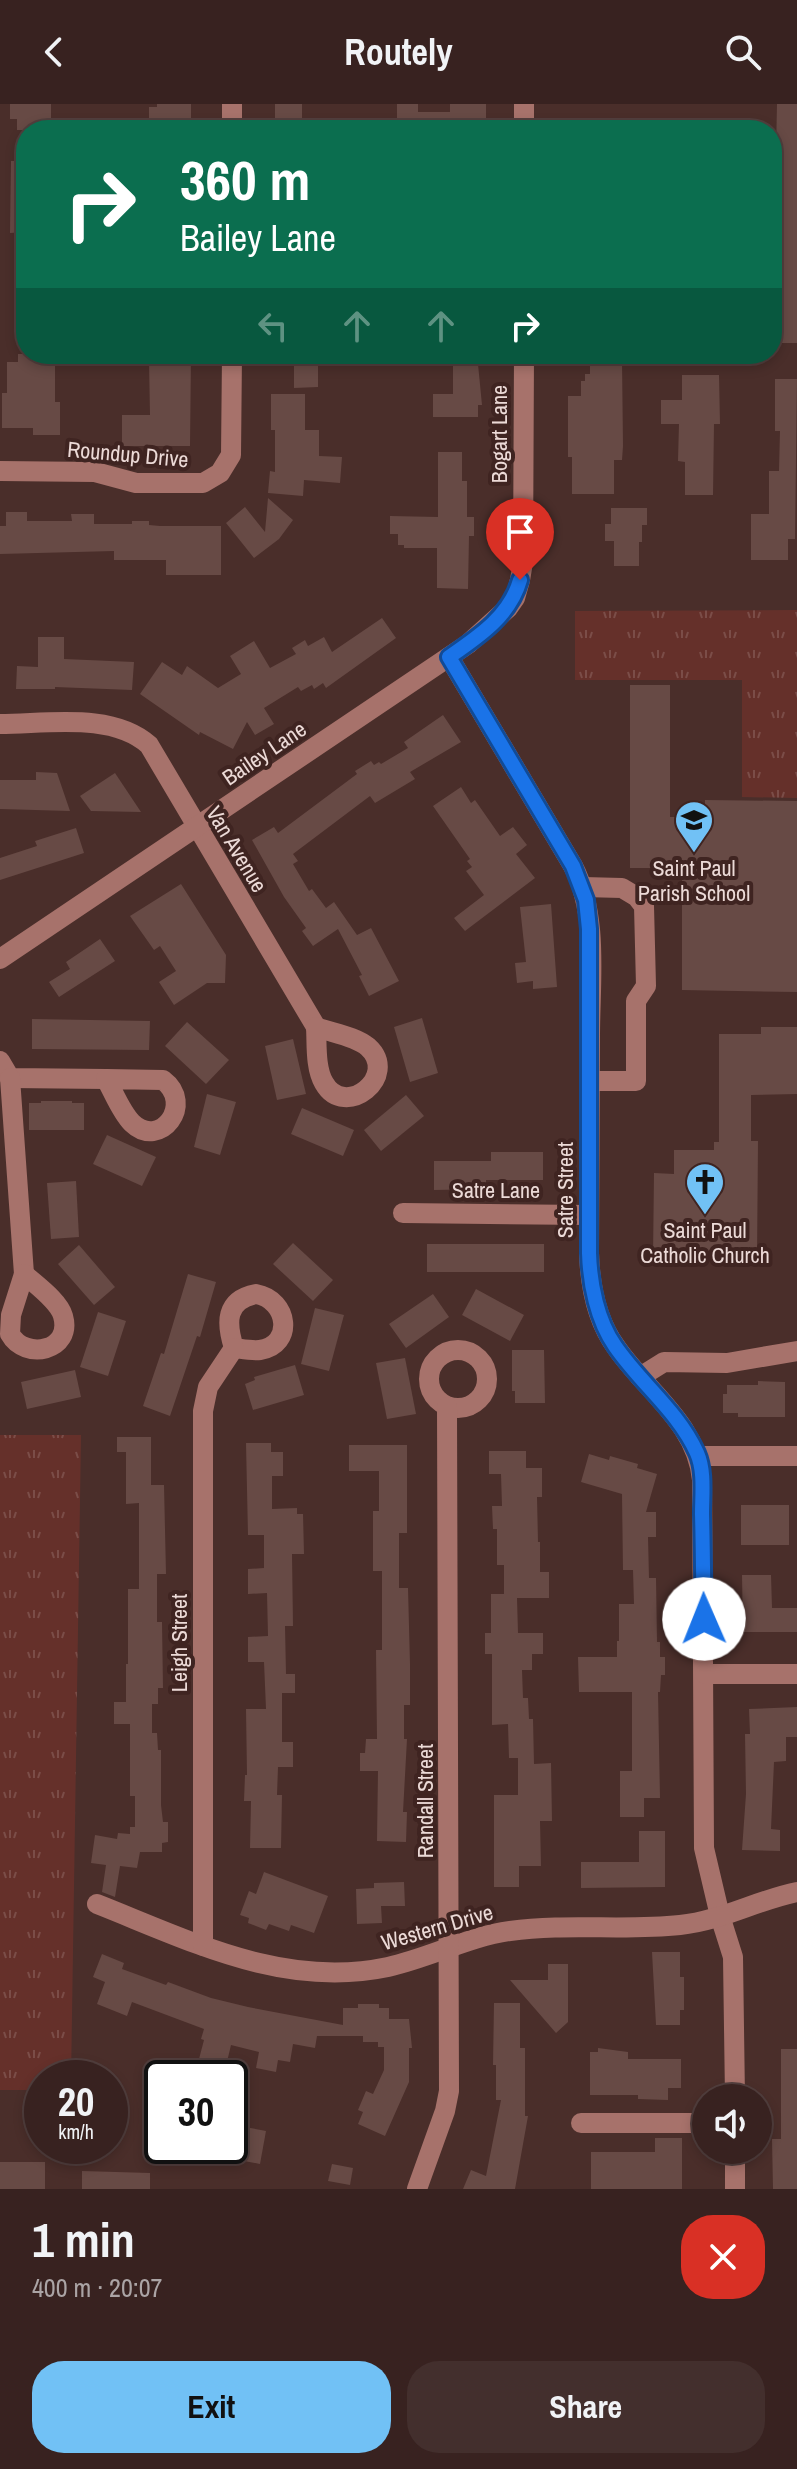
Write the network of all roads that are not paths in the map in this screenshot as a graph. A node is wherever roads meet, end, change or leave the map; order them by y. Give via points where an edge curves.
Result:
1 (232, 364) edge
2 (524, 364) edge
3 (0, 471) edge
4 (523, 562) joint
5 (449, 657) junction
6 (0, 724) edge
7 (197, 828) junction
8 (583, 887) junction
9 (0, 959) edge
10 (316, 1027) dead end
11 (5, 1070) edge
12 (106, 1079) dead end
13 (590, 1081) junction
14 (403, 1213) dead end
15 (589, 1215) junction
16 (24, 1274) dead end
17 (234, 1348) dead end
18 (797, 1351) edge
19 (640, 1377) junction
20 (447, 1407) dead end
21 (699, 1456) junction
22 (797, 1456) edge
23 (705, 1674) junction
24 (797, 1674) edge
25 (797, 1892) edge
26 (97, 1904) dead end
27 (720, 1916) junction
28 (203, 1946) junction
29 (450, 1950) junction
30 (735, 2084) edge
31 (581, 2123) dead end
32 (692, 2123) edge
33 (735, 2164) edge
34 (417, 2189) edge
35 (735, 2189) edge

1 - 3 street, Roundup Drive via 232,448 214,478 203,483 139,483 89,471
2 - 4 street, Bogart Lane
4 - 5 street, Bailey Lane via 508,608
5 - 7 street, Bailey Lane
5 - 8 street, Satre Street
6 - 7 street, Van Avenue via 96,723 129,730 156,753
7 - 9 street, Bailey Lane
7 - 10 street, Van Avenue
8 - 13 street, Satre Street via 589,929
8 - 13 street via 629,892 641,901 646,916 646,986 636,1001 636,1081
11 - 12 street
11 - 16 street
13 - 15 street, Satre Street
14 - 15 street, Satre Lane
15 - 19 street, Satre Street via 589,1264 598,1307 608,1336
17 - 28 street, Leigh Street via 203,1403
18 - 19 street via 727,1363 664,1362
19 - 21 street, Satre Street via 669,1407
20 - 29 street, Randall Street
21 - 22 street
21 - 23 street, Satre Street
23 - 24 street
23 - 27 street, Satre Street via 704,1848
25 - 27 street, Western Drive
26 - 28 street, Western Drive
27 - 29 street, Western Drive via 664,1926 510,1931
27 - 30 street, Satre Street via 734,1969
28 - 29 street, Western Drive via 270,1967 332,1973 387,1967
29 - 34 street, Randall Street via 448,2101
31 - 32 street
33 - 35 street

